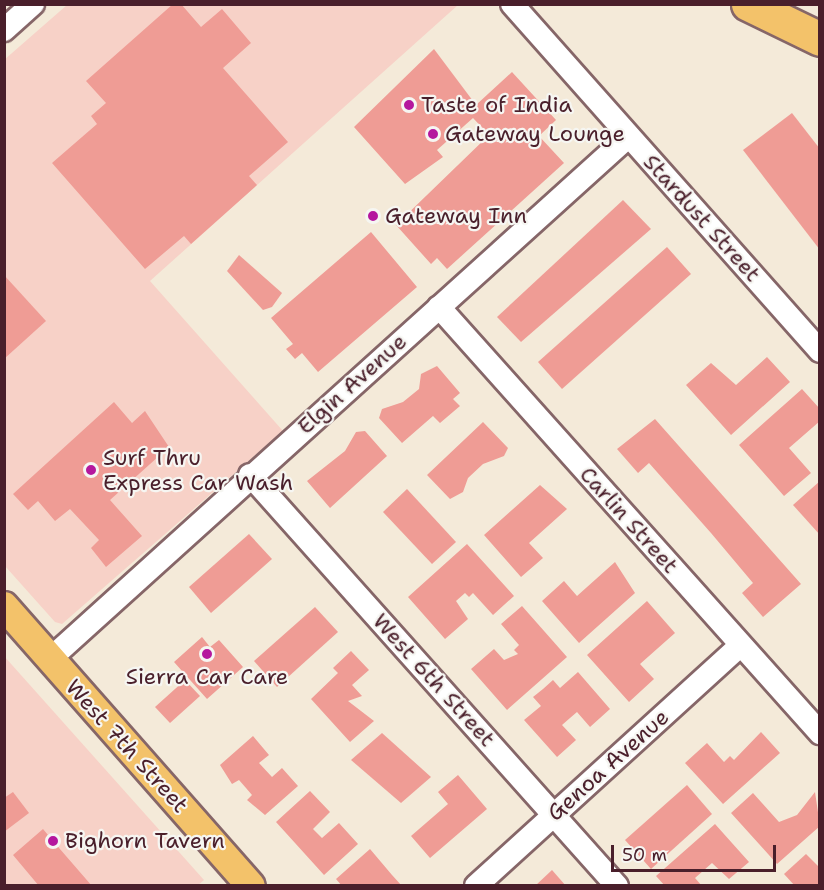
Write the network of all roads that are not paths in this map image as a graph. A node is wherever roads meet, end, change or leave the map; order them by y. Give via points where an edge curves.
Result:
1 (33, 4) edge
2 (512, 4) edge
3 (748, 4) edge
4 (4, 30) edge
5 (819, 39) edge
6 (629, 136) junction
7 (439, 307) junction
8 (819, 351) edge
9 (250, 475) junction
10 (4, 606) edge
11 (741, 645) junction
12 (50, 659) junction
13 (819, 733) edge
14 (554, 814) junction
15 (251, 885) edge
16 (476, 885) edge
17 (618, 885) edge

1 - 4 street
2 - 6 street, Stardust Street
3 - 5 highway
6 - 7 street, Elgin Avenue
6 - 8 street, Stardust Street
7 - 9 street, Elgin Avenue
7 - 11 street, Carlin Street
9 - 12 street, Elgin Avenue
9 - 14 street, West 6th Street
10 - 12 main road, West 7th Street
11 - 13 street, Carlin Street
11 - 14 street, Genoa Avenue
12 - 15 main road, West 7th Street
14 - 16 street, Genoa Avenue
14 - 17 street, West 6th Street

